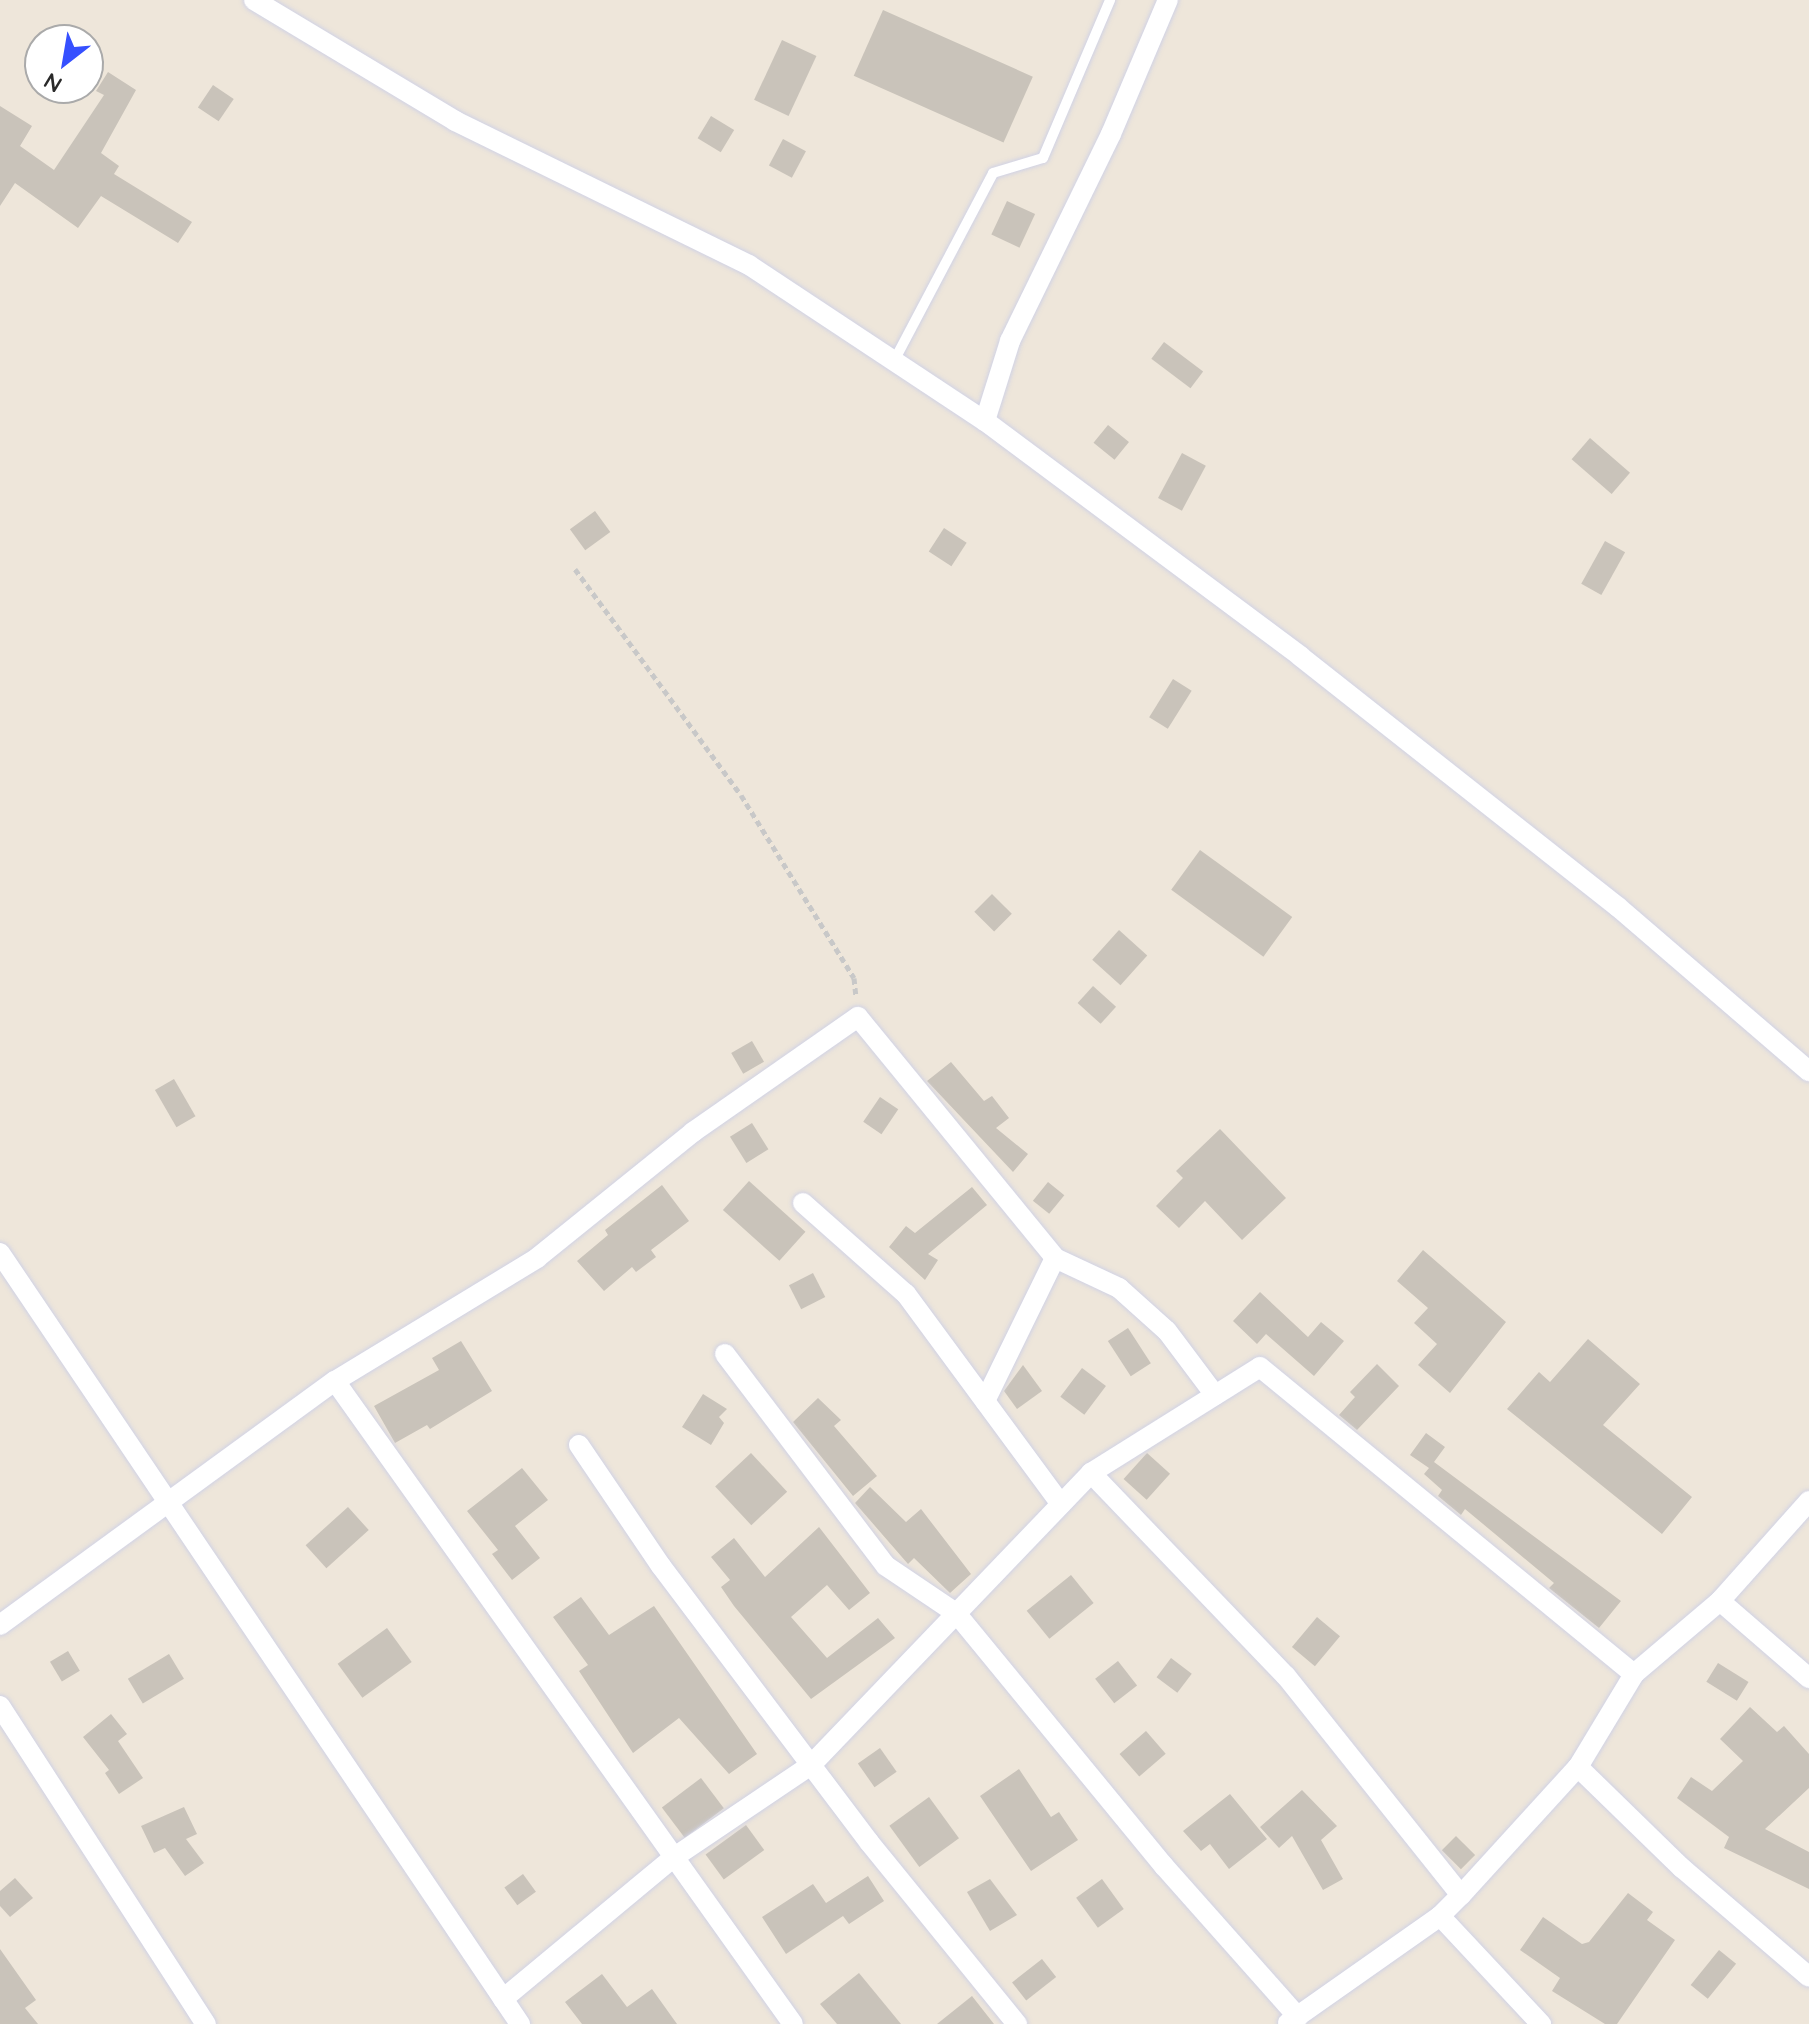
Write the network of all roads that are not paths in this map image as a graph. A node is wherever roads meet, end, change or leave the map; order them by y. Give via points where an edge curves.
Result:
1 (254, 0) edge
2 (1110, 0) edge
3 (1168, 0) edge
4 (894, 361) junction
5 (985, 421) junction
6 (1809, 1071) edge
7 (803, 1203) dead end
8 (0, 1253) edge
9 (1055, 1258) junction
10 (725, 1354) dead end
11 (335, 1381) junction
12 (1215, 1395) junction
13 (985, 1401) junction
14 (579, 1445) dead end
15 (1091, 1473) junction
16 (1809, 1501) edge
17 (167, 1503) junction
18 (1061, 1504) junction
19 (1720, 1601) junction
20 (956, 1613) junction
21 (0, 1625) edge
22 (1634, 1674) junction
23 (1809, 1678) edge
24 (0, 1706) edge
25 (811, 1765) junction
26 (1578, 1767) junction
27 (673, 1858) junction
28 (1461, 1895) junction
29 (1440, 1916) junction
30 (1809, 1977) edge
31 (503, 1999) junction
32 (1292, 2020) edge
33 (206, 2024) edge
34 (520, 2024) edge
35 (793, 2024) edge
36 (1017, 2024) edge
37 (1541, 2024) edge

1 - 4 street via 455,121 749,265
2 - 4 lane via 1043,158 993,173
3 - 5 street via 1111,134 1010,341
4 - 5 street
5 - 6 street via 1312,665 1618,907
7 - 13 street via 906,1294
8 - 17 street
9 - 11 street via 858,1017 693,1132 537,1258
9 - 12 street via 1119,1288 1167,1331
9 - 13 street
10 - 20 street via 886,1566
11 - 17 street
11 - 27 street
12 - 15 street
12 - 22 street via 1260,1367
13 - 18 street
14 - 25 street via 661,1566
15 - 18 street
15 - 28 street via 1286,1676
16 - 19 street
17 - 21 street
17 - 31 street
18 - 20 street
19 - 22 street
19 - 23 street
20 - 25 street
20 - 32 street
22 - 26 street
24 - 33 street
25 - 27 street
25 - 36 street
26 - 28 street
26 - 30 street via 1682,1868
27 - 31 street
27 - 35 street
28 - 29 street
29 - 32 street
29 - 37 street
31 - 34 street

